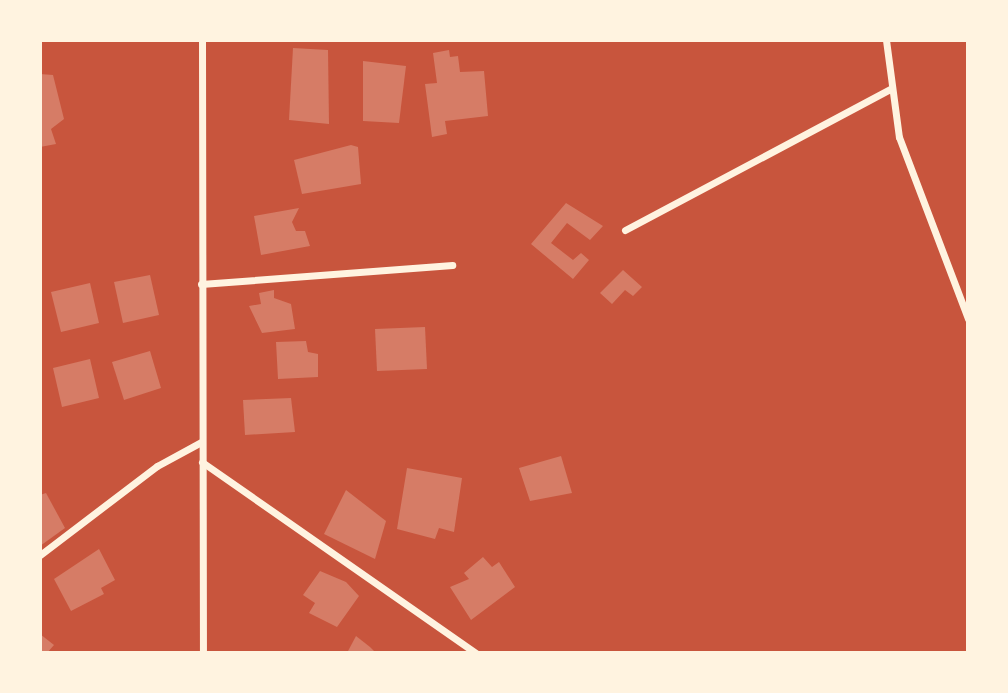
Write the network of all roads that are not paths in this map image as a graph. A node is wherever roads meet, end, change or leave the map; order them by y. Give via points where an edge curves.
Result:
1 (202, 40) edge
2 (886, 40) edge
3 (890, 89) junction
4 (625, 230) dead end
5 (452, 265) dead end
6 (201, 284) junction
7 (968, 319) edge
8 (201, 442) junction
9 (202, 462) junction
10 (40, 555) edge
11 (203, 653) edge
12 (477, 653) edge

1 - 6 street
2 - 3 street
3 - 4 street
3 - 7 street via 899,137
5 - 6 street
6 - 8 street
8 - 9 street
8 - 10 street via 157,466
9 - 11 street
9 - 12 street

